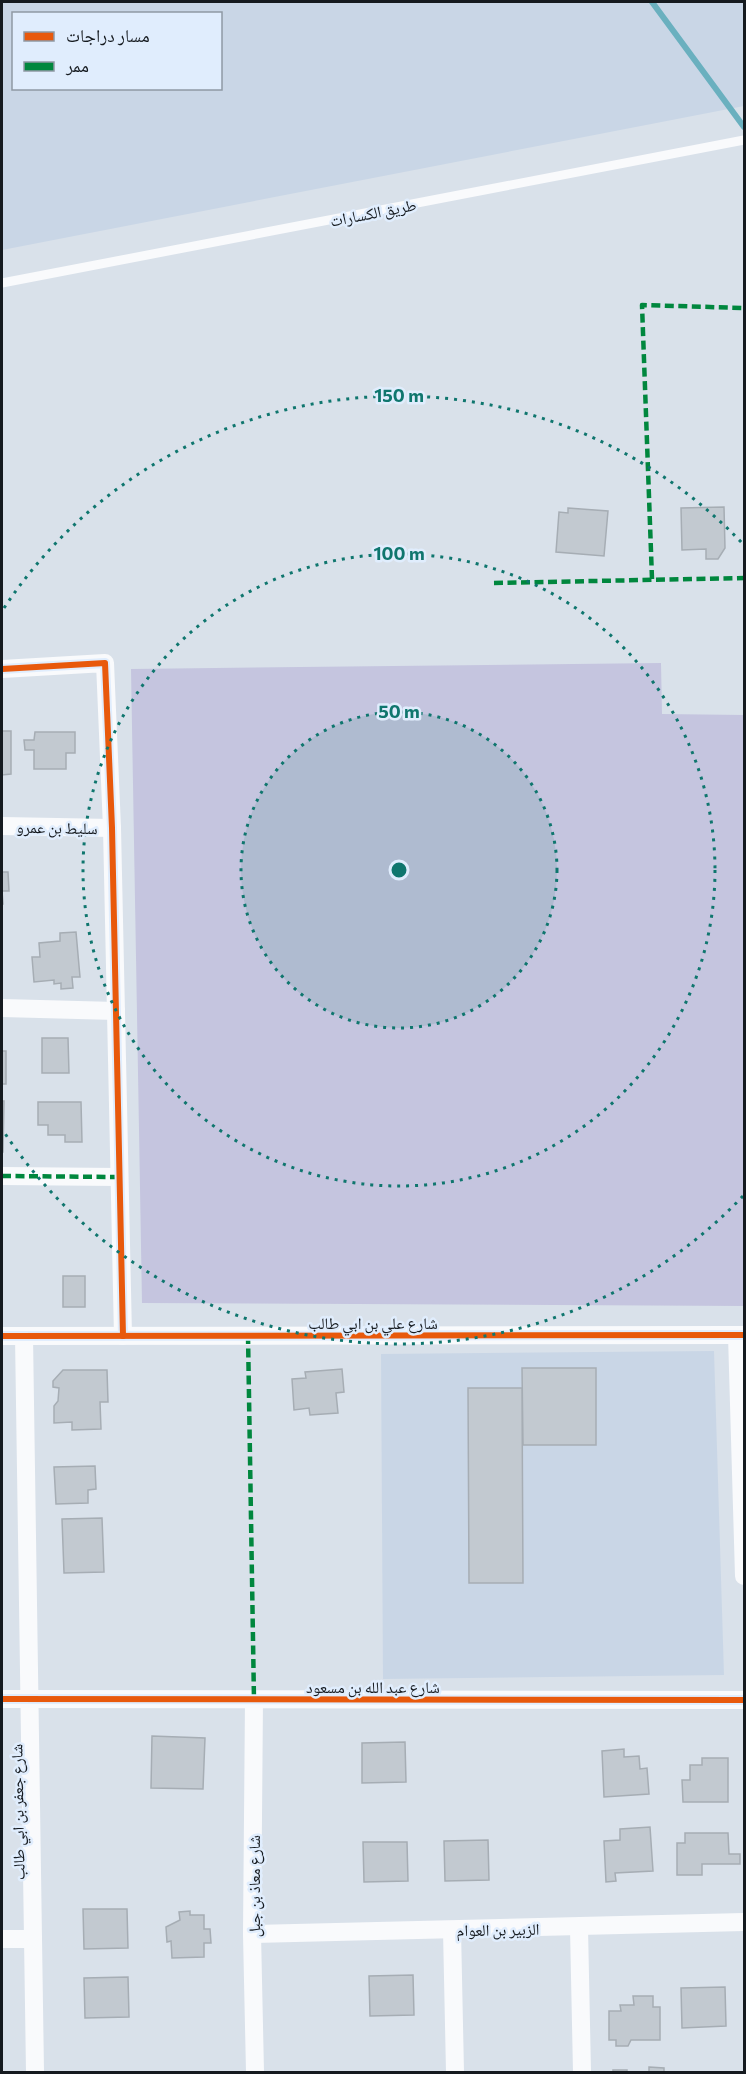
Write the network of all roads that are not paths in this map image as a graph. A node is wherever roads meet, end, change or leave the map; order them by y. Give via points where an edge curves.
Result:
1 (744, 140) edge
2 (2, 283) edge
3 (2, 669) edge
4 (2, 826) edge
5 (112, 828) junction
6 (2, 1008) edge
7 (116, 1011) junction
8 (2, 1176) edge
9 (119, 1177) junction
10 (741, 1335) edge
11 (2, 1336) edge
12 (24, 1336) junction
13 (123, 1336) junction
14 (744, 1510) edge
15 (744, 1576) edge
16 (2, 1700) edge
17 (29, 1700) junction
18 (254, 1700) junction
19 (744, 1700) edge
20 (744, 1922) edge
21 (579, 1928) junction
22 (452, 1930) junction
23 (252, 1934) junction
24 (2, 1939) edge
25 (33, 1939) junction
26 (35, 2073) edge
27 (255, 2073) edge
28 (455, 2073) edge
29 (582, 2073) edge

1 - 2 lane, طريق الكسارات
3 - 5 street via 105,663
4 - 5 street, سليط بن عمرو
5 - 7 street
6 - 7 street
7 - 9 street
8 - 9 street
9 - 13 street
10 - 13 street, شارع علي بن ابي طالب
10 - 14 street
11 - 12 street, شارع علي بن ابي طالب
12 - 13 street, شارع علي بن ابي طالب
12 - 17 street, شارع جعفر بن ابي طالب
14 - 15 street
16 - 17 street, شارع عبد الله بن مسعود
17 - 18 street, شارع عبد الله بن مسعود
17 - 25 street, شارع جعفر بن ابي طالب
18 - 19 street, شارع عبد الله بن مسعود
18 - 23 street, شارع معاذ بن جبل
20 - 21 street, الزبير بن العوام
21 - 22 street, الزبير بن العوام
21 - 29 street
22 - 23 street, الزبير بن العوام
22 - 28 street
23 - 27 street, شارع معاذ بن جبل
24 - 25 street
25 - 26 street, شارع جعفر بن ابي طالب

